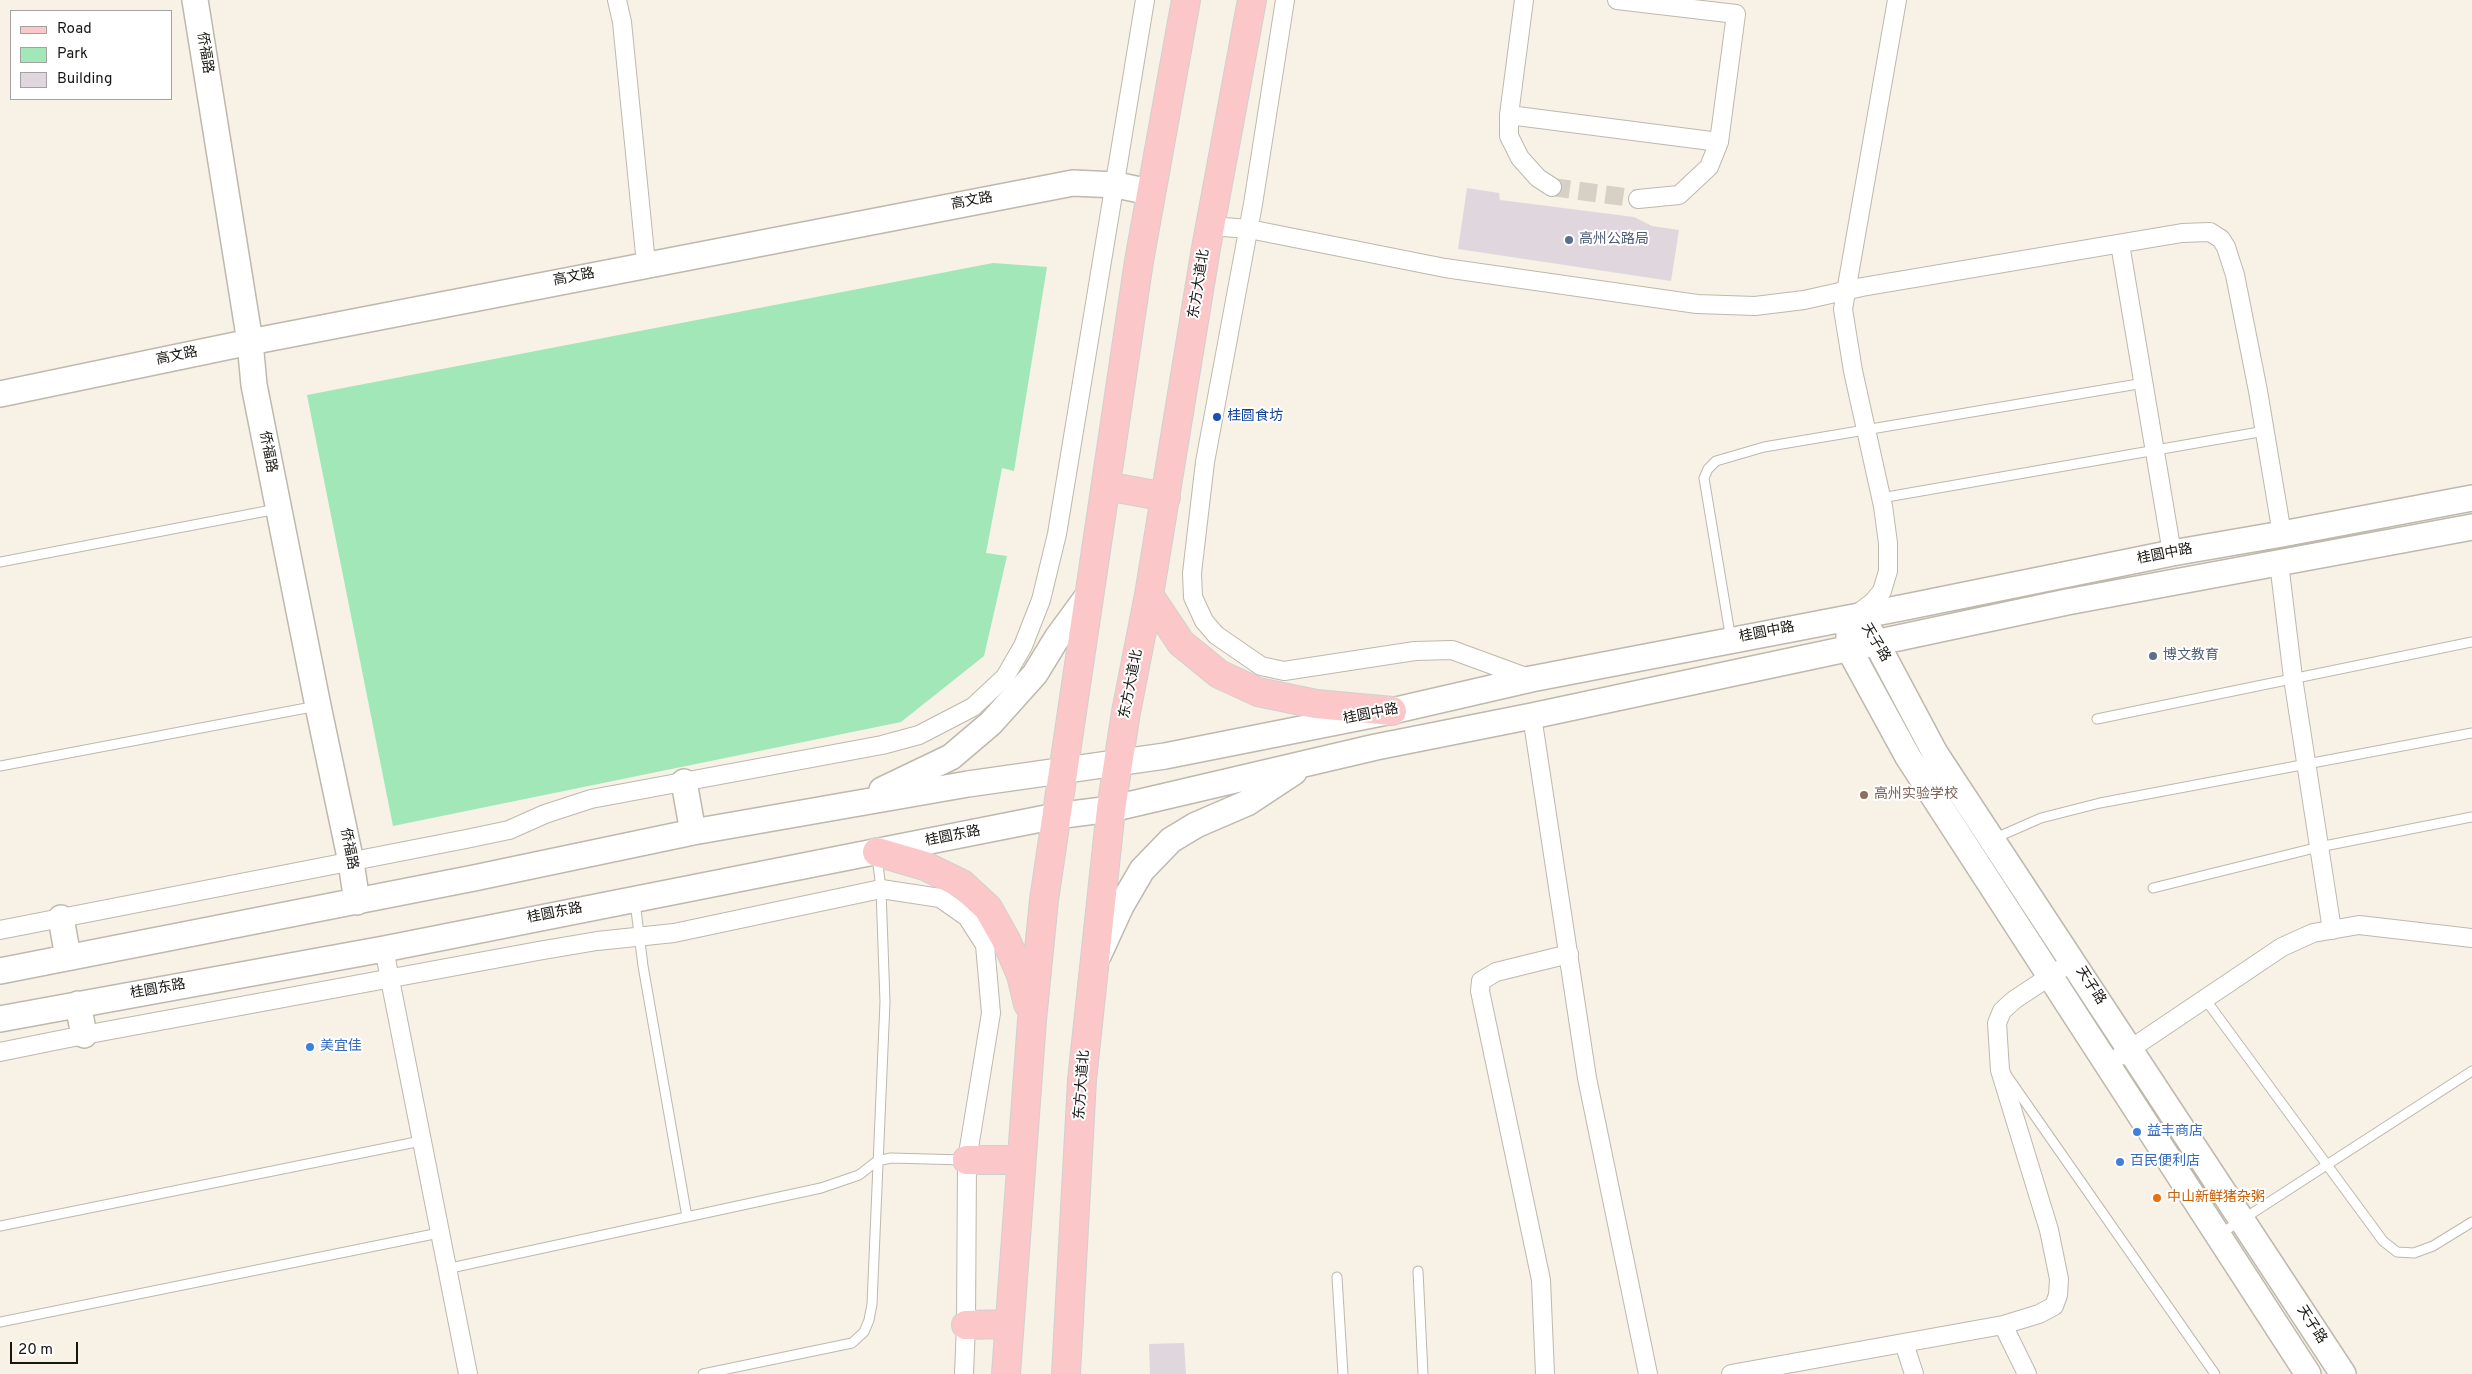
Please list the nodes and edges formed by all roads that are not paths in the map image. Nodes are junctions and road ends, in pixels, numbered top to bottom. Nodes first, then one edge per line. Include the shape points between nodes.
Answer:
1 (196, 0) edge
2 (617, 0) edge
3 (1145, 0) edge
4 (1186, 0) edge
5 (1252, 0) edge
6 (1285, 0) edge
7 (1524, 0) edge
8 (1617, 0) edge
9 (1897, 0) edge
10 (1509, 115) junction
11 (1719, 142) junction
12 (1116, 184) junction
13 (1552, 187) tunnel mouth
14 (1150, 192) junction
15 (1638, 199) tunnel mouth
16 (1210, 226) junction
17 (1248, 228) junction
18 (2120, 244) junction
19 (646, 264) junction
20 (1848, 290) junction
21 (250, 342) junction
22 (2144, 383) junction
23 (0, 394) edge
24 (1866, 429) junction
25 (2265, 431) junction
26 (2155, 450) junction
27 (1106, 486) junction
28 (1166, 497) junction
29 (1881, 498) junction
30 (2472, 498) edge
31 (278, 509) junction
32 (2472, 527) edge
33 (2282, 534) junction
34 (2172, 552) junction
35 (0, 562) edge
36 (2279, 563) junction
37 (1090, 593) junction
38 (1149, 595) junction
39 (1856, 615) junction
40 (1731, 640) junction
41 (2472, 642) edge
42 (1877, 643) junction
43 (1849, 649) junction
44 (2293, 678) junction
45 (1531, 679) junction
46 (318, 706) junction
47 (1392, 711) junction
48 (1532, 716) junction
49 (2097, 719) dead end
50 (2472, 734) edge
51 (1310, 762) junction
52 (1118, 764) junction
53 (2306, 764) junction
54 (0, 766) edge
55 (1063, 771) junction
56 (684, 782) junction
57 (849, 805) junction
58 (1110, 809) junction
59 (1056, 816) junction
60 (2472, 817) edge
61 (693, 832) junction
62 (1981, 846) junction
63 (2319, 847) junction
64 (877, 852) junction
65 (351, 862) junction
66 (2153, 888) dead end
67 (881, 889) junction
68 (634, 899) junction
69 (357, 902) junction
70 (61, 918) junction
71 (0, 930) edge
72 (2332, 930) junction
73 (639, 938) junction
74 (2472, 938) edge
75 (384, 949) junction
76 (1569, 954) junction
77 (68, 957) junction
78 (2073, 961) junction
79 (1094, 965) junction
80 (0, 971) edge
81 (2050, 976) junction
82 (391, 978) junction
83 (2205, 998) junction
84 (78, 1004) junction
85 (0, 1019) edge
86 (1032, 1020) junction
87 (84, 1035) junction
88 (2130, 1049) junction
89 (0, 1052) edge
90 (2108, 1066) junction
91 (2000, 1070) junction
92 (2472, 1071) edge
93 (421, 1141) junction
94 (967, 1160) junction
95 (1021, 1160) junction
96 (877, 1161) junction
97 (2327, 1164) junction
98 (687, 1217) junction
99 (2242, 1219) junction
100 (2472, 1222) edge
101 (0, 1226) edge
102 (439, 1233) junction
103 (2218, 1235) junction
104 (446, 1269) junction
105 (1418, 1271) dead end
106 (1337, 1277) dead end
107 (0, 1322) edge
108 (1008, 1324) junction
109 (966, 1325) junction
110 (2003, 1325) junction
111 (1904, 1343) junction
112 (2330, 1353) junction
113 (2303, 1372) edge
114 (468, 1374) edge
115 (703, 1374) edge
116 (964, 1374) edge
117 (1006, 1374) edge
118 (1066, 1374) edge
119 (1343, 1374) edge
120 (1423, 1374) edge
121 (1545, 1374) edge
122 (1648, 1374) edge
123 (1731, 1374) edge
124 (1914, 1374) edge
125 (2027, 1374) edge
126 (2215, 1374) edge
127 (2343, 1374) edge

1 - 21 main road, 侨福路
2 - 19 street via 622,22
3 - 12 street
4 - 14 main road
5 - 16 main road, 东方大道北
6 - 17 street
7 - 10 street
8 - 11 street via 1736,14
9 - 20 street
10 - 11 street
10 - 13 street via 1509,136 1520,158 1538,178
11 - 15 street via 1709,167 1679,195
12 - 14 main road, 高文路
12 - 19 main road, 高文路 via 1073,182
12 - 56 street via 1057,534 1041,600 1024,646 1005,677 974,707 919,736
14 - 27 main road
16 - 17 street
16 - 28 main road, 东方大道北
17 - 20 street via 1445,268 1697,304 1755,306
17 - 45 street via 1204,462 1192,573 1193,598 1204,621 1216,635 1261,666 1284,671 1415,651 1452,650
18 - 20 street
18 - 22 street
18 - 25 street via 2200,232 2210,232 2221,240 2235,275
19 - 21 main road, 高文路
20 - 24 street via 1843,309 1844,324
21 - 23 main road, 高文路
21 - 31 main road, 侨福路 via 254,385
22 - 24 lane
22 - 26 street
24 - 29 street
24 - 40 lane via 1748,451 1716,461 1708,469 1704,478
25 - 26 lane
25 - 33 street
26 - 29 lane
26 - 34 street
27 - 28 main road
27 - 37 main road
28 - 38 main road, 东方大道北
29 - 39 street via 1888,543 1888,572 1882,591
30 - 33 main road, 桂圆中路
31 - 35 lane
31 - 46 main road, 侨福路
32 - 36 main road, 桂圆中路
33 - 34 main road, 桂圆中路
34 - 39 main road, 桂圆中路
36 - 42 main road, 桂圆中路 via 2067,602
36 - 44 street
37 - 55 main road
37 - 57 main road via 1035,674 991,723 951,757
38 - 47 main road via 1181,644 1227,677 1258,692 1316,704
38 - 52 main road, 东方大道北
39 - 40 main road, 桂圆中路
39 - 42 main road, 天子路
39 - 43 main road, 天子路 via 1849,635
40 - 45 main road, 桂圆中路
41 - 44 lane
42 - 43 main road, 桂圆中路
42 - 62 main road, 天子路
43 - 48 main road, 桂圆中路
43 - 62 main road, 天子路 via 1908,757
44 - 49 lane
44 - 53 street
45 - 47 main road, 桂圆中路
46 - 54 lane
46 - 65 main road, 侨福路
47 - 52 main road, 桂圆中路
48 - 51 main road, 桂圆中路
48 - 76 street
50 - 53 lane
51 - 58 main road, 桂圆中路
51 - 79 main road via 1247,803 1196,825 1171,840 1142,870 1121,906
52 - 55 main road, 桂圆中路
52 - 58 main road, 东方大道北
53 - 62 lane via 2100,803 2041,818
53 - 63 street
55 - 57 main road
55 - 59 main road
56 - 61 main road
56 - 65 street via 591,799 509,830
57 - 61 main road
58 - 59 main road, 桂圆东路
58 - 79 main road, 东方大道北
59 - 64 main road, 桂圆东路
59 - 86 main road
60 - 63 lane
61 - 69 main road
62 - 78 main road, 天子路
62 - 81 main road, 天子路
63 - 66 lane
63 - 72 street
64 - 67 lane
64 - 68 main road, 桂圆东路
64 - 86 main road via 925,866 962,884 988,908 1021,975
65 - 69 main road, 侨福路
65 - 70 street
67 - 73 street via 786,911
67 - 94 street via 940,898 967,917 985,945 991,1013
67 - 96 lane via 885,1002
68 - 73 lane
68 - 75 main road, 桂圆东路
69 - 77 main road
70 - 71 street
70 - 77 main road
72 - 74 street via 2359,925
72 - 83 street via 2313,933 2282,947
73 - 82 street via 597,941
73 - 98 lane
75 - 82 street
75 - 84 main road, 桂圆东路
76 - 121 street via 1496,972 1481,981 1480,991 1541,1280
76 - 122 street via 1587,1078
77 - 80 main road
78 - 81 street
78 - 88 main road, 天子路
79 - 118 main road, 东方大道北 via 1082,1080
81 - 90 main road, 天子路
81 - 91 street via 2002,1011 1997,1023
82 - 87 street
82 - 93 street
83 - 88 street
83 - 97 lane
84 - 85 main road, 桂圆东路
84 - 87 main road
86 - 95 main road
87 - 89 street
88 - 90 street
88 - 99 main road, 天子路
90 - 103 main road, 天子路
91 - 110 street via 2049,1230 2059,1279 2054,1306
91 - 126 lane via 2010,1078
92 - 97 lane
93 - 101 lane
93 - 102 street
94 - 95 main road
94 - 96 lane via 915,1157
94 - 109 street
95 - 108 main road
96 - 98 lane via 859,1175 821,1188
96 - 115 lane via 872,1304 867,1326 859,1339 838,1347
97 - 99 lane
97 - 100 lane via 2383,1241 2397,1252 2414,1253 2433,1246
98 - 104 lane
99 - 103 lane
99 - 112 main road, 天子路
102 - 104 street
102 - 107 lane
103 - 113 main road, 天子路
104 - 114 street
105 - 120 lane
106 - 119 lane
108 - 109 main road
108 - 117 main road
109 - 116 street
110 - 111 street
110 - 125 street
111 - 123 street
111 - 124 street
112 - 113 street
112 - 127 main road, 天子路

